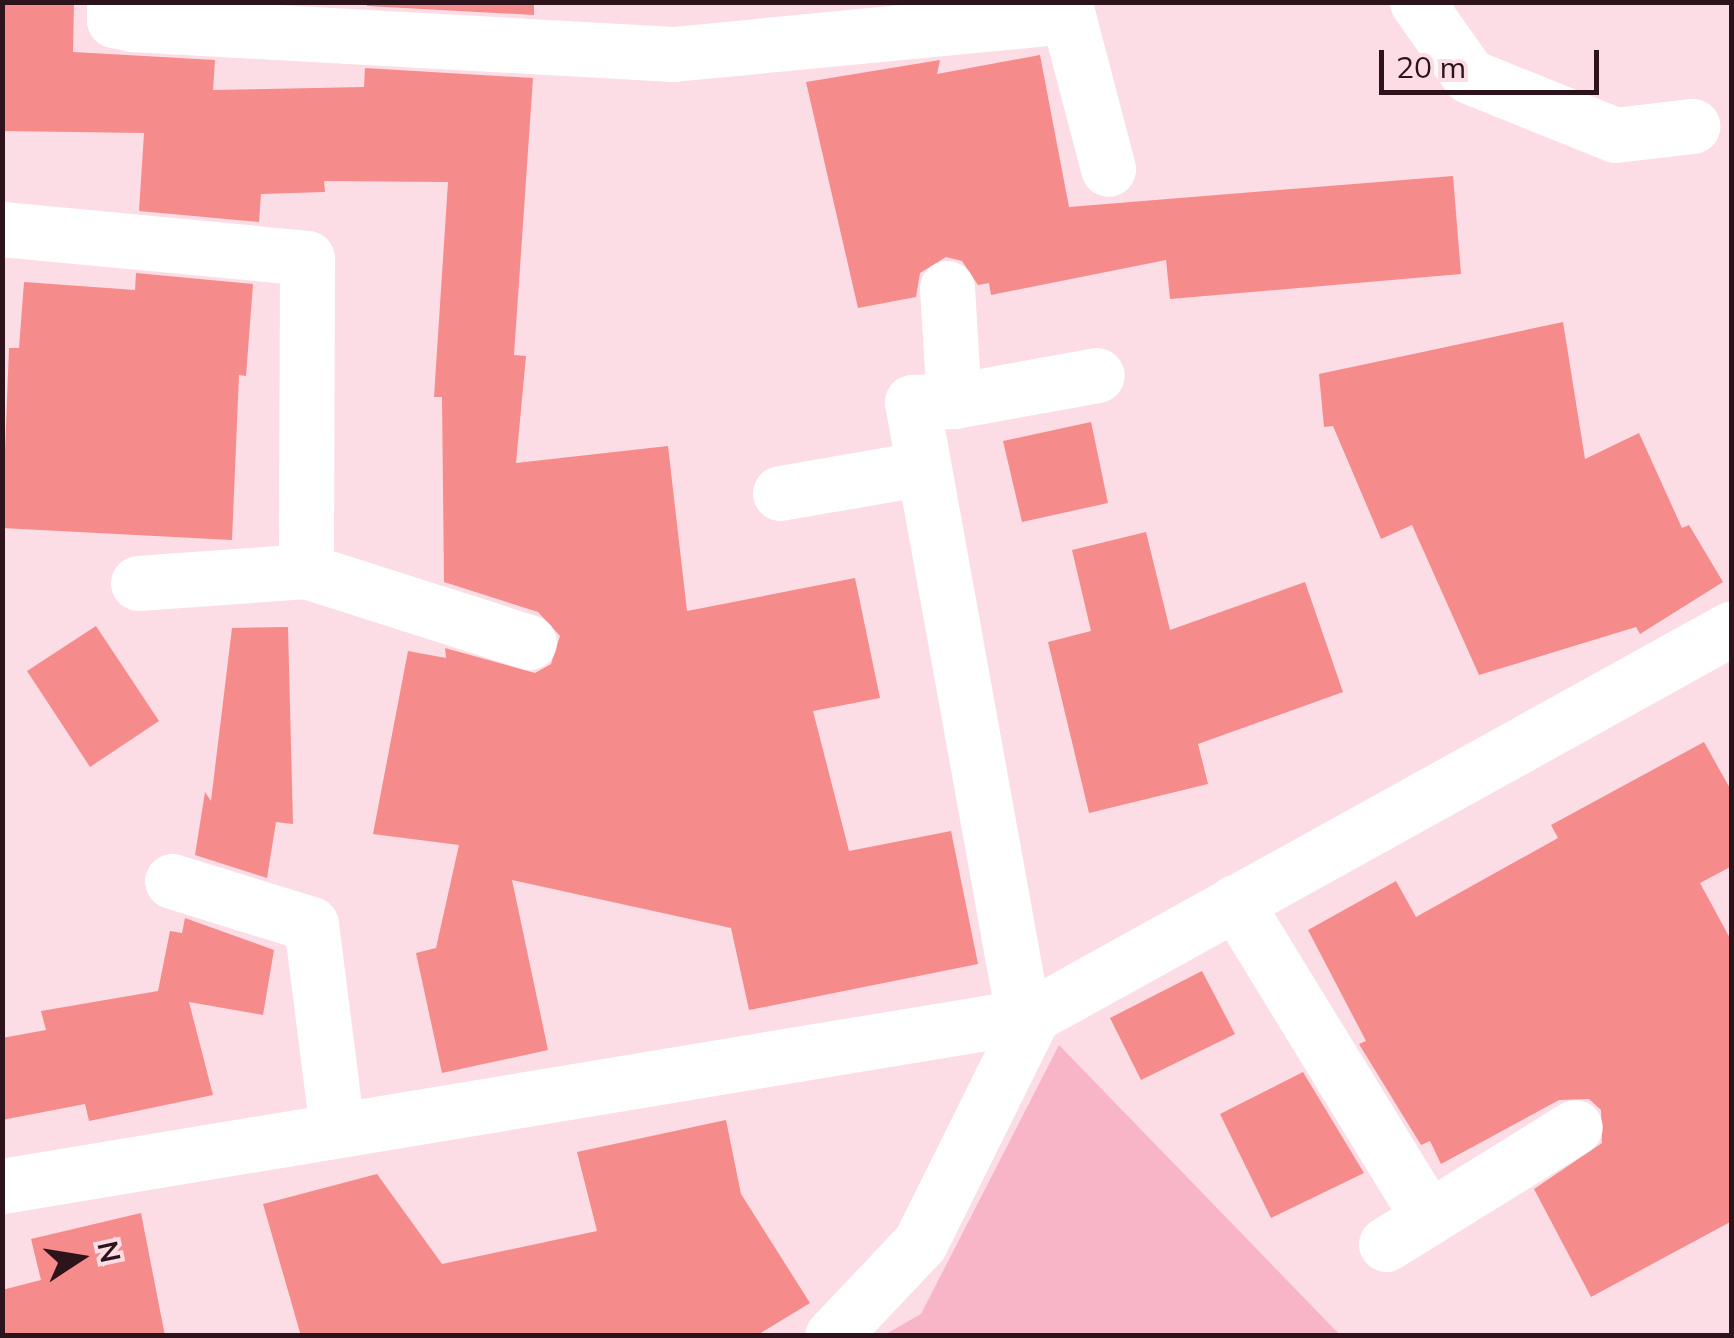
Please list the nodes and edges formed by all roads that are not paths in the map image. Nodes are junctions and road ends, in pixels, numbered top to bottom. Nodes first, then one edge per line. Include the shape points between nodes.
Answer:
1 (114, 2) edge
2 (1417, 2) edge
3 (1692, 126) dead end
4 (1108, 169) dead end
5 (2, 230) edge
6 (947, 288) dead end
7 (1097, 375) dead end
8 (954, 401) junction
9 (924, 468) junction
10 (780, 494) dead end
11 (306, 571) junction
12 (138, 583) dead end
13 (1732, 628) edge
14 (529, 642) dead end
15 (172, 881) dead end
16 (1236, 902) junction
17 (1028, 1015) junction
18 (1575, 1127) dead end
19 (337, 1130) junction
20 (2, 1186) edge
21 (832, 1336) edge

1 - 4 street via 114,20 132,24 673,54 1068,16
2 - 3 street via 1470,76 1614,135
5 - 11 street via 307,258
6 - 8 street
7 - 8 street
8 - 9 street via 912,402
9 - 10 street
9 - 17 street
11 - 12 street
11 - 14 street
13 - 16 street
15 - 19 street via 311,924
16 - 17 street
16 - 18 street via 1406,1230
17 - 19 street
17 - 21 street via 920,1242
19 - 20 street

